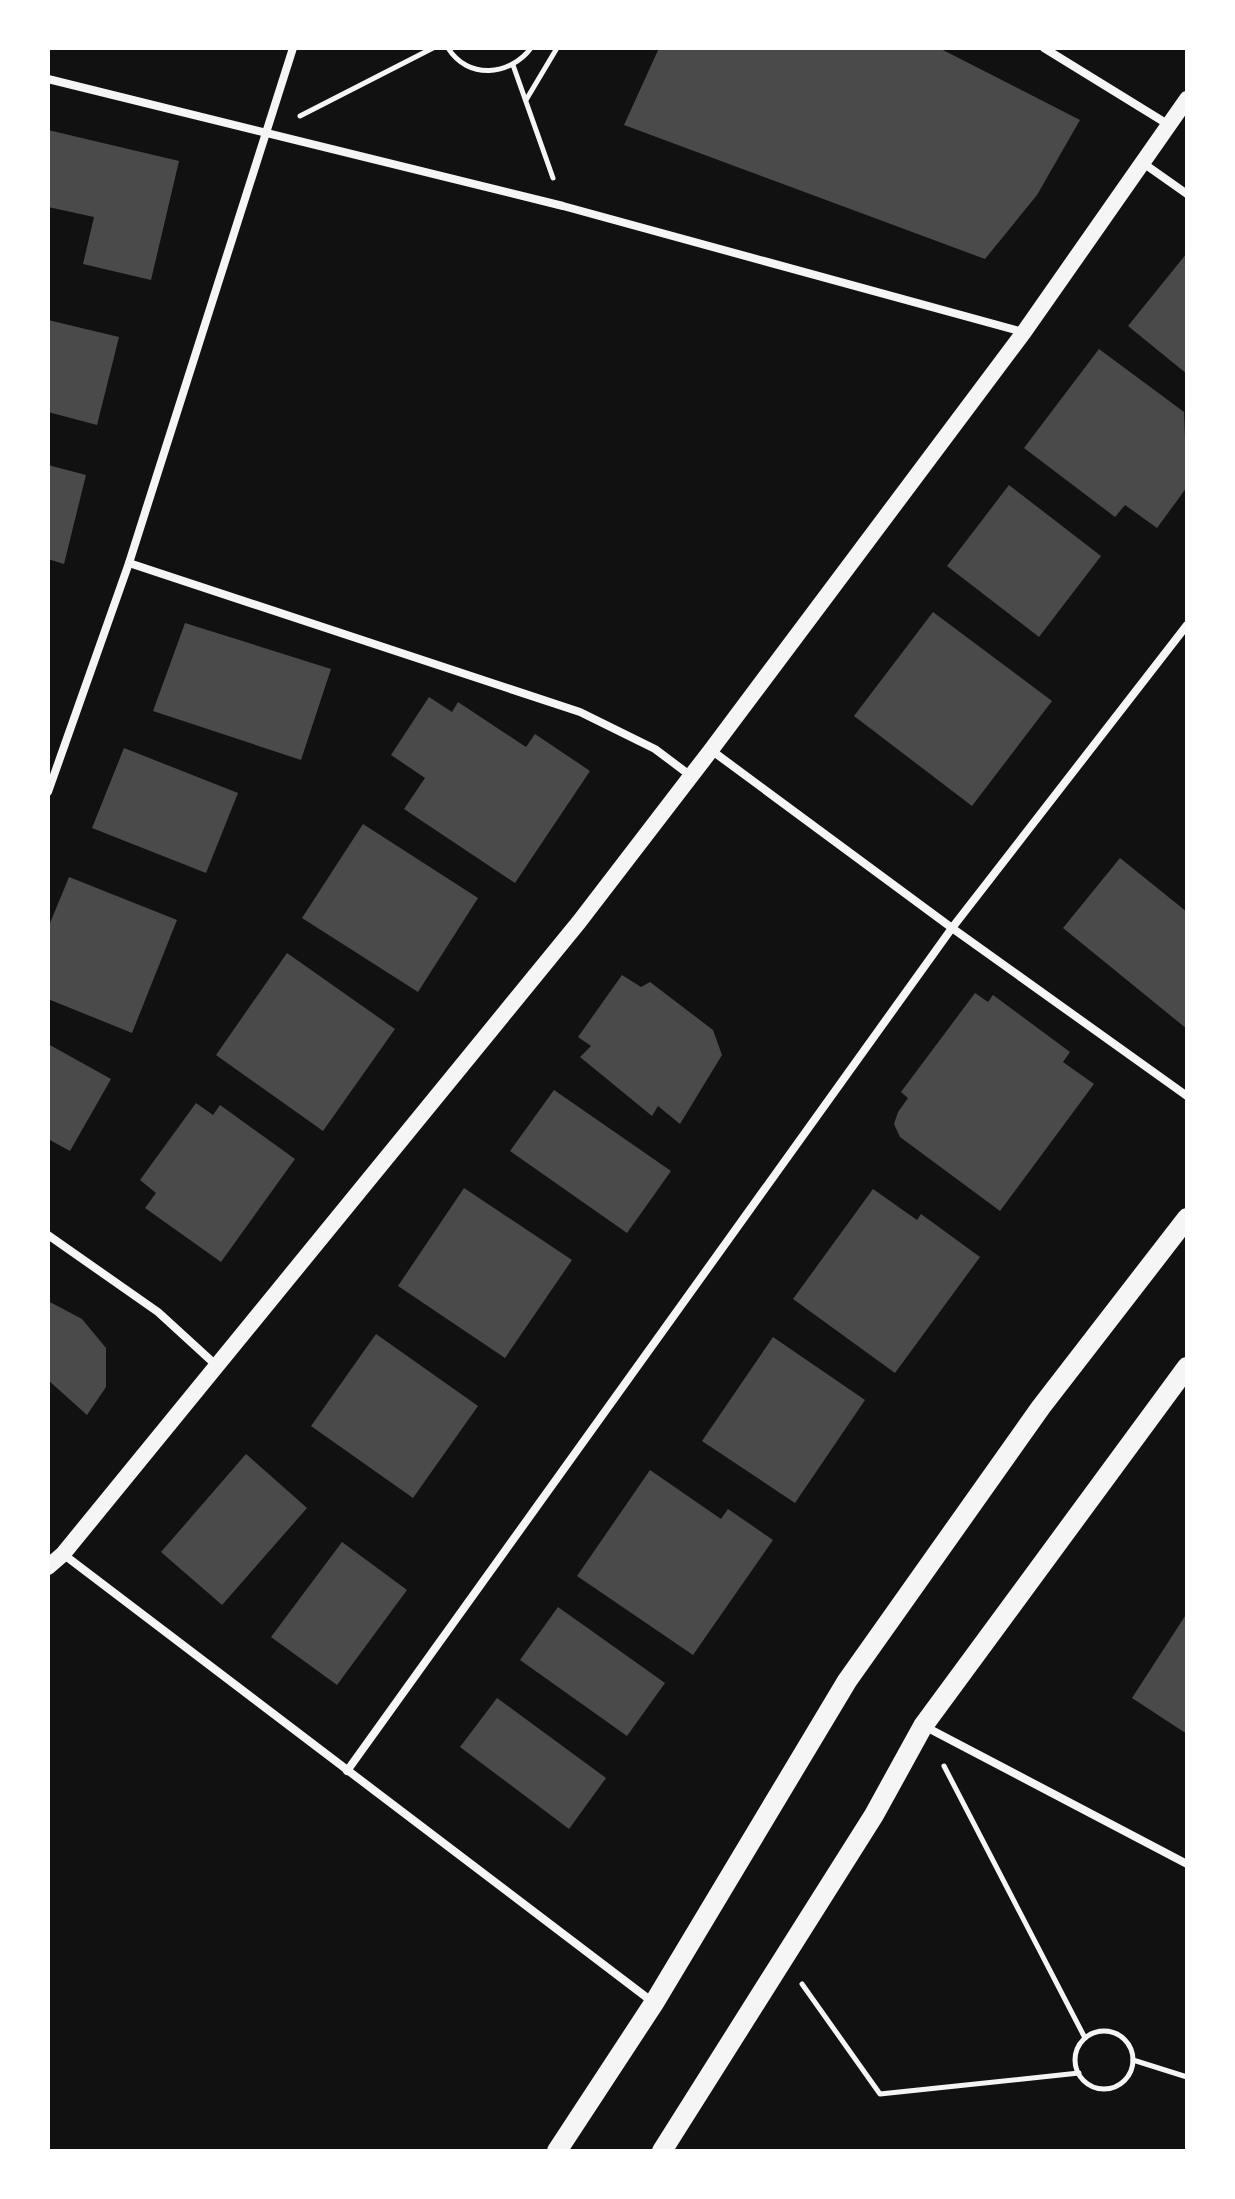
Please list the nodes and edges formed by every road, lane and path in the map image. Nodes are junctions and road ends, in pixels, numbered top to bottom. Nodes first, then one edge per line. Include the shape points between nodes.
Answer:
1 (293, 48) edge
2 (433, 48) edge
3 (448, 48) edge
4 (531, 48) edge
5 (557, 48) edge
6 (1044, 48) edge
7 (513, 65) junction
8 (48, 79) edge
9 (1187, 99) edge
10 (525, 101) junction
11 (1169, 125) junction
12 (267, 132) junction
13 (1143, 163) junction
14 (1187, 194) edge
15 (563, 206) junction
16 (1024, 332) junction
17 (129, 563) junction
18 (1187, 625) edge
19 (711, 750) junction
20 (691, 776) junction
21 (48, 792) edge
22 (952, 928) junction
23 (1187, 1096) edge
24 (1187, 1218) edge
25 (48, 1235) edge
26 (217, 1366) junction
27 (1187, 1367) edge
28 (63, 1554) junction
29 (48, 1567) edge
30 (923, 1726) junction
31 (347, 1771) junction
32 (1187, 1864) edge
33 (784, 1958) junction
34 (654, 2003) junction
35 (1085, 2038) junction
36 (1133, 2060) junction
37 (1079, 2073) junction
38 (1187, 2077) edge
39 (557, 2151) edge
40 (662, 2151) edge

1 - 12 street
2 - 12 path
3 - 7 path via 465,65 480,70
4 - 7 path
5 - 10 path
6 - 11 street
7 - 10 path
8 - 12 street
9 - 11 main road
10 - 15 path
11 - 13 main road
12 - 15 street
12 - 17 street
13 - 14 street
13 - 16 main road
15 - 16 street
16 - 19 main road
17 - 20 street via 580,712 655,749
17 - 21 street
18 - 22 street
19 - 20 main road
19 - 22 street
20 - 26 main road via 579,922
22 - 23 street
22 - 31 street
24 - 34 main road via 1041,1407 847,1681
25 - 26 street via 158,1312
26 - 28 main road
27 - 30 main road
28 - 29 main road
28 - 31 street
30 - 32 street
30 - 33 main road
30 - 35 path
31 - 34 street
33 - 37 path via 880,2094
33 - 40 main road
34 - 39 main road
35 - 36 path via 1103,2031 1121,2036
35 - 37 path via 1076,2055
36 - 37 path via 1127,2077 1112,2087 1093,2086
36 - 38 path

